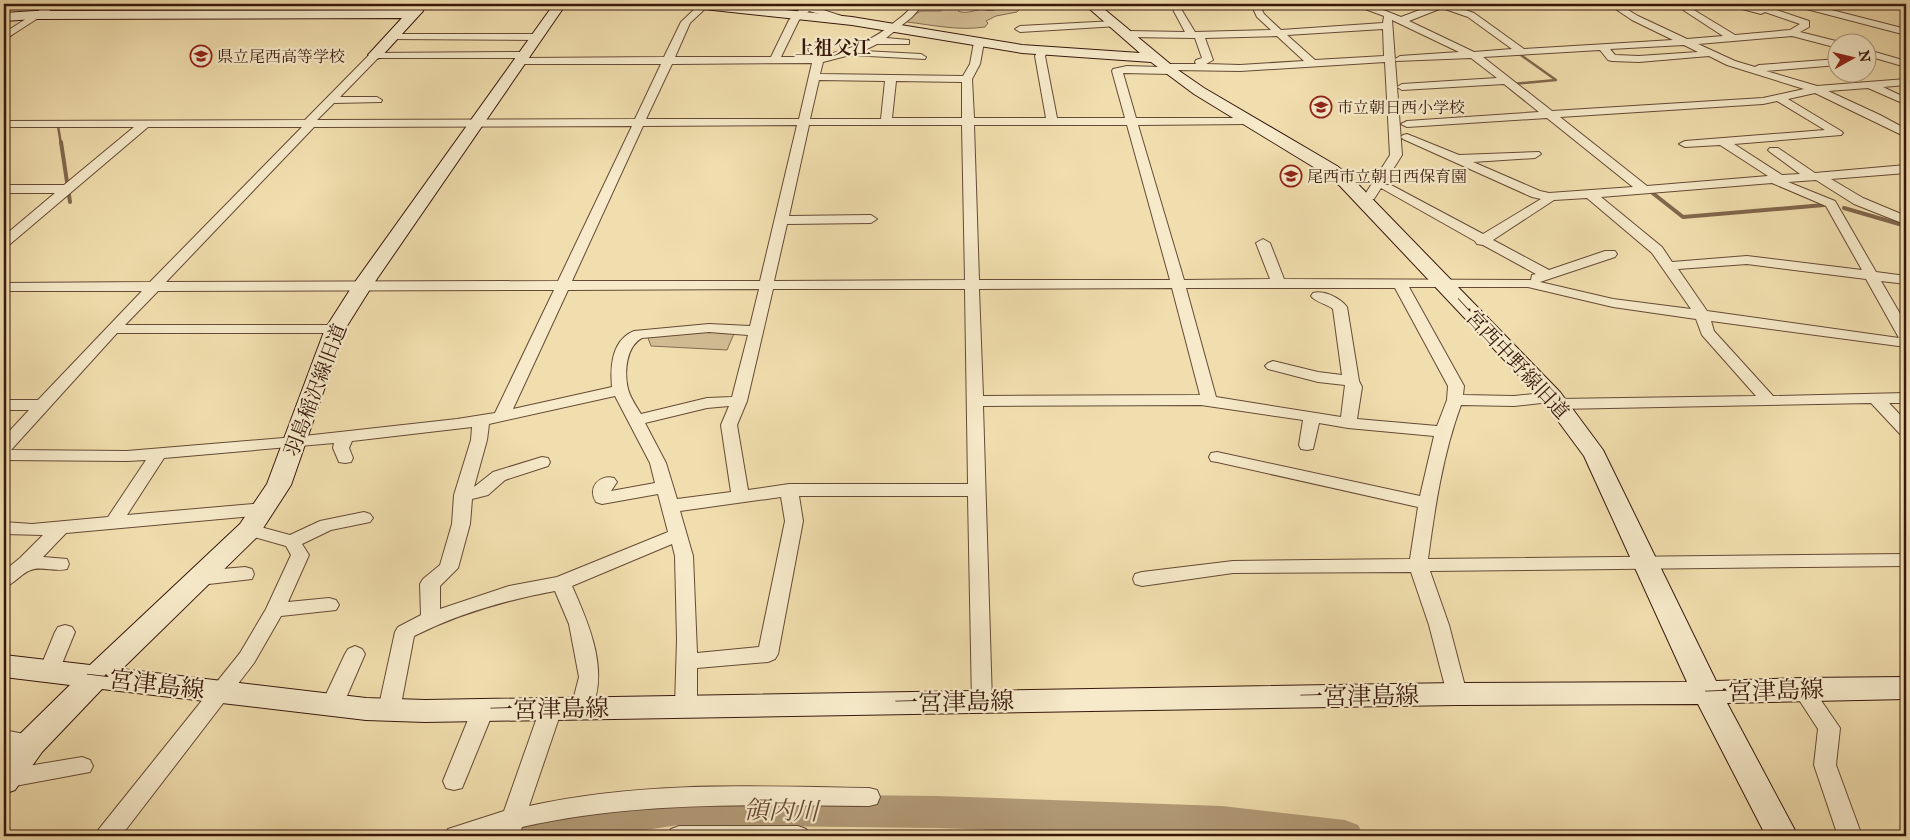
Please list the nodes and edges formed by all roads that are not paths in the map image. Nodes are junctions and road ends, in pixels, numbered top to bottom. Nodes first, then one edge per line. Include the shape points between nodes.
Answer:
1 (55, 4) edge
2 (423, 4) edge
3 (560, 4) edge
4 (701, 4) edge
5 (918, 4) edge
6 (1078, 4) edge
7 (1090, 4) edge
8 (1174, 4) edge
9 (1255, 4) edge
10 (1360, 4) edge
11 (1438, 4) edge
12 (1612, 4) edge
13 (1678, 4) edge
14 (1734, 4) edge
15 (1751, 4) edge
16 (1798, 4) edge
17 (810, 6) edge
18 (946, 6) dead end
19 (795, 10) edge
20 (413, 14) junction
21 (35, 15) junction
22 (1019, 15) edge
23 (4, 17) edge
24 (852, 21) junction
25 (1393, 21) junction
26 (1115, 24) junction
27 (1806, 24) junction
28 (894, 28) junction
29 (1906, 32) edge
30 (1280, 33) junction
31 (1792, 33) junction
32 (1128, 34) junction
33 (1196, 35) junction
34 (4, 37) edge
35 (392, 37) junction
36 (537, 37) junction
37 (1734, 38) junction
38 (876, 41) junction
39 (906, 42) dead end
40 (979, 42) junction
41 (1683, 42) junction
42 (1828, 42) edge
43 (1602, 46) junction
44 (1022, 48) junction
45 (813, 50) dead end
46 (1044, 50) junction
47 (1521, 51) junction
48 (746, 52) dead end
49 (851, 53) junction
50 (1471, 54) junction
51 (1710, 54) junction
52 (375, 55) junction
53 (1878, 57) edge
54 (522, 58) junction
55 (1395, 59) junction
56 (669, 60) junction
57 (738, 60) junction
58 (775, 60) junction
59 (818, 60) junction
60 (1312, 63) junction
61 (1828, 63) edge
62 (1906, 64) edge
63 (1164, 65) junction
64 (1204, 68) junction
65 (1749, 69) junction
66 (814, 78) junction
67 (891, 79) junction
68 (921, 79) junction
69 (967, 79) junction
70 (1505, 81) junction
71 (1906, 82) edge
72 (1871, 85) junction
73 (1402, 87) dead end
74 (1816, 89) junction
75 (1779, 98) junction
76 (1900, 99) dead end
77 (331, 100) junction
78 (378, 100) dead end
79 (1550, 116) junction
80 (1052, 121) junction
81 (1133, 121) junction
82 (1248, 121) junction
83 (804, 122) junction
84 (886, 122) junction
85 (967, 122) junction
86 (146, 123) junction
87 (308, 123) junction
88 (476, 123) junction
89 (640, 123) junction
90 (4, 124) edge
91 (1406, 124) dead end
92 (1906, 134) edge
93 (1407, 137) dead end
94 (1722, 141) junction
95 (1685, 144) dead end
96 (1774, 150) dead end
97 (1535, 154) dead end
98 (1456, 159) junction
99 (1906, 170) edge
100 (1816, 177) junction
101 (1776, 180) junction
102 (1386, 188) dead end
103 (67, 189) junction
104 (1644, 189) junction
105 (4, 190) edge
106 (1590, 194) junction
107 (1370, 196) dead end
108 (1549, 197) junction
109 (871, 219) dead end
110 (1902, 219) dead end
111 (781, 220) junction
112 (1482, 241) junction
113 (4, 242) edge
114 (1263, 243) dead end
115 (1651, 245) junction
116 (1635, 247) dead end
117 (1610, 254) dead end
118 (1670, 266) junction
119 (1546, 274) junction
120 (1871, 275) junction
121 (1906, 280) edge
122 (1178, 283) junction
123 (1400, 283) junction
124 (1528, 283) junction
125 (972, 284) junction
126 (1279, 284) junction
127 (1442, 284) junction
128 (362, 286) junction
129 (564, 286) junction
130 (768, 286) junction
131 (4, 287) edge
132 (155, 287) junction
133 (1318, 296) dead end
134 (1699, 310) junction
135 (113, 329) junction
136 (335, 329) junction
137 (755, 331) junction
138 (1906, 336) edge
139 (630, 338) junction
140 (705, 339) dead end
141 (1906, 343) edge
142 (1273, 366) dead end
143 (1350, 381) junction
144 (620, 390) junction
145 (1906, 398) edge
146 (1767, 399) junction
147 (1876, 399) junction
148 (1209, 400) junction
149 (1454, 400) junction
150 (1555, 400) junction
151 (974, 401) junction
152 (739, 402) junction
153 (4, 405) edge
154 (43, 405) junction
155 (502, 416) junction
156 (1312, 418) junction
157 (636, 420) junction
158 (481, 421) junction
159 (1348, 423) junction
160 (1906, 430) edge
161 (1443, 432) junction
162 (345, 436) junction
163 (295, 442) junction
164 (1307, 445) dead end
165 (4, 447) edge
166 (159, 453) junction
167 (4, 455) edge
168 (1217, 457) dead end
169 (344, 458) dead end
170 (542, 462) dead end
171 (608, 482) dead end
172 (666, 487) junction
173 (789, 490) junction
174 (976, 490) junction
175 (463, 495) junction
176 (740, 495) junction
177 (1427, 503) junction
178 (671, 506) junction
179 (264, 508) junction
180 (364, 518) dead end
181 (114, 522) junction
182 (61, 527) junction
183 (4, 528) edge
184 (249, 530) junction
185 (678, 534) junction
186 (292, 542) junction
187 (1906, 560) edge
188 (27, 563) junction
189 (60, 564) dead end
190 (1647, 564) junction
191 (1418, 565) junction
192 (238, 571) dead end
193 (200, 578) junction
194 (1142, 579) dead end
195 (4, 580) edge
196 (560, 583) junction
197 (330, 605) dead end
198 (275, 610) junction
199 (431, 618) junction
200 (65, 632) dead end
201 (354, 654) dead end
202 (687, 661) junction
203 (4, 666) edge
204 (49, 671) junction
205 (95, 678) junction
206 (1906, 688) edge
207 (1802, 689) junction
208 (222, 692) junction
209 (1707, 693) junction
210 (1457, 694) junction
211 (982, 702) junction
212 (332, 705) junction
213 (686, 706) junction
214 (582, 708) junction
215 (551, 709) junction
216 (389, 710) junction
217 (482, 710) junction
218 (17, 741) edge
219 (82, 766) dead end
220 (5, 780) edge
221 (454, 781) dead end
222 (869, 797) dead end
223 (511, 825) edge
224 (107, 836) edge
225 (456, 836) edge
226 (679, 836) edge
227 (798, 836) edge
228 (1782, 836) edge
229 (1850, 836) edge

1 - 21 street
2 - 20 street
3 - 36 street, 羽島稲沢線旧道
4 - 19 street
4 - 56 street via 686,22
5 - 18 street
5 - 28 street
6 - 22 street
7 - 26 street, 一宮西中野線旧道
8 - 33 street
9 - 30 street via 1260,16
10 - 25 street
11 - 25 street
11 - 47 street via 1471,15
12 - 41 street
13 - 37 street
14 - 27 street
15 - 27 street
16 - 29 street
17 - 19 street
17 - 24 street
19 - 24 street
19 - 58 street
20 - 21 street
20 - 35 street
21 - 23 street
21 - 34 street
22 - 26 street
22 - 44 street
24 - 28 street
25 - 30 street
25 - 50 street
25 - 55 street
26 - 32 street, 一宮西中野線旧道
27 - 31 street
28 - 38 street
28 - 40 street
30 - 33 street
30 - 60 street
31 - 37 street
31 - 42 street
32 - 33 street
32 - 63 street, 一宮西中野線旧道
33 - 64 street via 1208,60 1200,62
35 - 36 street
35 - 52 street
36 - 54 street, 羽島稲沢線旧道
37 - 41 street
38 - 39 street
38 - 49 street
40 - 44 street
40 - 69 street via 976,64
41 - 43 street
41 - 51 street
43 - 47 street
43 - 51 street via 1612,58
44 - 46 street
45 - 59 street
46 - 63 street
46 - 80 street via 1040,56
47 - 50 street
48 - 57 street
49 - 59 street
49 - 68 street via 921,54
50 - 55 street
50 - 70 street
51 - 65 street
52 - 54 street
52 - 77 street
53 - 62 street
54 - 56 street
54 - 88 street, 羽島稲沢線旧道
55 - 60 street
55 - 107 street via 1396,154
56 - 57 street
56 - 89 street
57 - 58 street
58 - 59 street
59 - 66 street
60 - 64 street
61 - 65 street
63 - 64 street
63 - 81 street via 1117,71
63 - 82 street, 一宮西中野線旧道
65 - 74 street
66 - 67 street
66 - 83 street
67 - 68 street
67 - 84 street
68 - 69 street
69 - 85 street
70 - 73 street
70 - 79 street
71 - 72 street
72 - 74 street
72 - 76 street
74 - 75 street
74 - 92 street
75 - 79 street
75 - 94 street via 1836,133
77 - 78 street
77 - 87 street
79 - 91 street
79 - 104 street
80 - 81 street
80 - 85 street
81 - 82 street
81 - 122 street
82 - 127 street, 一宮西中野線旧道 via 1346,182
83 - 84 street
83 - 89 street
83 - 111 street
84 - 85 street
85 - 125 street
86 - 87 street
86 - 90 street
86 - 103 street
87 - 88 street
87 - 132 street via 308,127
88 - 89 street
88 - 128 street, 羽島稲沢線旧道
89 - 129 street
93 - 98 street
94 - 95 street
94 - 101 street
96 - 100 street
97 - 98 street
98 - 108 street
99 - 100 street
100 - 101 street
100 - 110 street via 1852,199
101 - 104 street
101 - 120 street via 1831,204
102 - 112 street
103 - 105 street
103 - 113 street
104 - 106 street
106 - 108 street
106 - 115 street
108 - 112 street
109 - 111 street
111 - 130 street
112 - 119 street
114 - 126 street
115 - 116 street
115 - 118 street
117 - 119 street
118 - 120 street via 1748,260
118 - 134 street
119 - 124 street
120 - 121 street
120 - 138 street
122 - 125 street
122 - 126 street
122 - 148 street
123 - 126 street
123 - 127 street
123 - 149 street via 1456,386
124 - 127 street
124 - 134 street via 1590,298
125 - 130 street
125 - 151 street
127 - 150 street, 一宮西中野線旧道
128 - 129 street
128 - 132 street
128 - 136 street, 羽島稲沢線旧道
129 - 130 street
129 - 155 street
130 - 137 street
131 - 132 street
132 - 135 street
133 - 143 street via 1340,307
134 - 141 street
134 - 146 street via 1707,332
135 - 136 street
135 - 154 street
136 - 163 street, 羽島稲沢線旧道
137 - 139 street via 708,328 639,334
137 - 152 street
139 - 140 street
139 - 144 street via 624,344 618,378
142 - 143 street
143 - 159 street via 1354,387
144 - 155 street
144 - 157 street
145 - 147 street
146 - 147 street
146 - 150 street via 1629,396
147 - 160 street
148 - 151 street
148 - 156 street
149 - 150 street
149 - 161 street
150 - 190 street, 一宮西中野線旧道 via 1595,455
151 - 174 street
152 - 157 street via 707,404
152 - 176 street via 729,425
153 - 154 street
154 - 165 street
155 - 158 street
156 - 159 street
156 - 164 street
157 - 172 street via 658,463
158 - 162 street
158 - 175 street via 479,440
159 - 161 street
161 - 177 street
162 - 163 street
162 - 169 street via 340,448
163 - 166 street
163 - 179 street, 羽島稲沢線旧道 via 278,485
166 - 167 street via 127,456
166 - 181 street
168 - 177 street
170 - 175 street via 499,476 482,491
171 - 172 street via 602,486 602,498
172 - 178 street
173 - 174 street
173 - 176 street
173 - 202 street via 794,521 768,654
174 - 211 street
175 - 199 street via 461,524 450,568 430,584
176 - 178 street
177 - 191 street
178 - 185 street
179 - 181 street
179 - 184 street, 羽島稲沢線旧道
180 - 186 street via 326,524 305,532
181 - 182 street
182 - 183 street
182 - 188 street
184 - 186 street
184 - 193 street, 羽島稲沢線旧道
185 - 196 street
185 - 202 street via 684,556
186 - 198 street via 300,555
187 - 190 street
188 - 189 street
188 - 195 street
190 - 191 street
190 - 209 street, 一宮西中野線旧道
191 - 194 street via 1233,568
191 - 210 street via 1439,625
192 - 193 street via 215,578
193 - 205 street, 羽島稲沢線旧道
196 - 199 street via 509,593
196 - 214 street via 578,624 589,678
197 - 198 street
198 - 208 street via 247,658
199 - 216 street via 406,632
200 - 204 street
201 - 212 street
202 - 213 street
203 - 204 street, 一宮津島線
204 - 205 street, 一宮津島線
205 - 208 street, 一宮津島線
205 - 218 street, 羽島稲沢線旧道
206 - 207 street, 一宮津島線
207 - 209 street, 一宮津島線
207 - 229 street via 1829,728 1825,765
208 - 212 street, 一宮津島線
208 - 224 street
209 - 210 street, 一宮津島線
209 - 228 street, 一宮西中野線旧道
210 - 211 street, 一宮津島線
211 - 213 street, 一宮津島線
212 - 216 street, 一宮津島線
213 - 214 street, 一宮津島線
214 - 215 street, 一宮津島線
215 - 217 street, 一宮津島線
215 - 223 street
216 - 217 street, 一宮津島線
217 - 221 street
218 - 220 street, 羽島稲沢線旧道
219 - 220 street
222 - 223 street via 652,797 550,809
223 - 225 street
226 - 227 street

